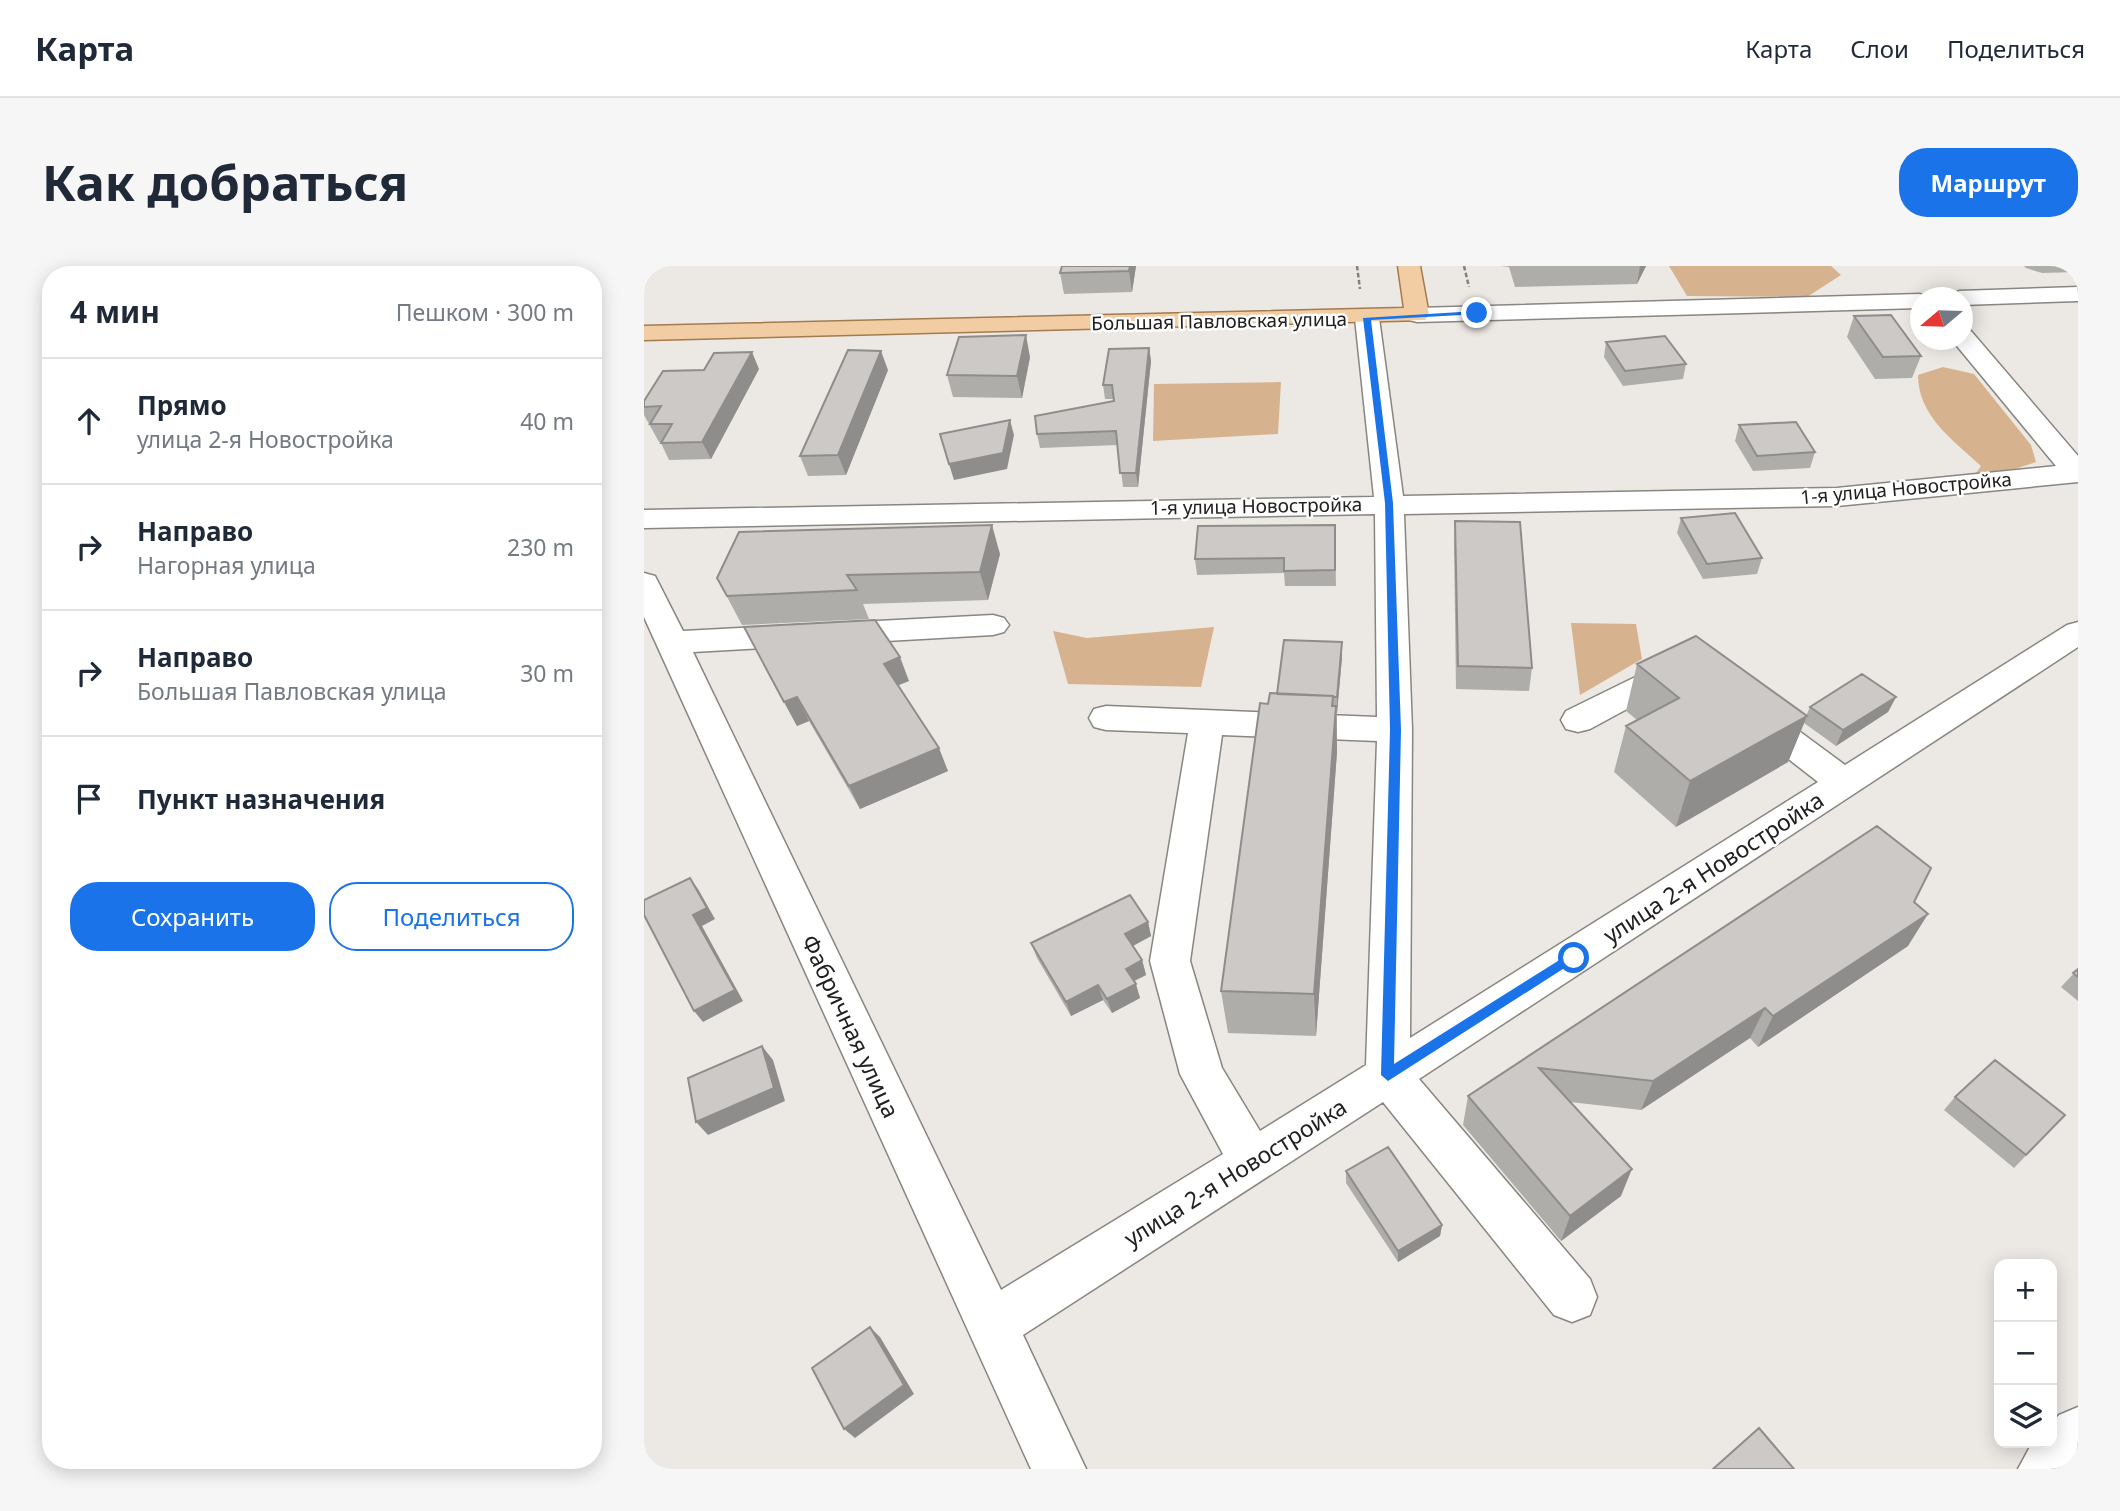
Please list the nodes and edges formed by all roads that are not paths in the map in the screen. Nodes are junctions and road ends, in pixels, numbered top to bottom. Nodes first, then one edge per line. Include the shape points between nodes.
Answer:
1 (1409, 266) edge
2 (1967, 275) dead end
3 (2078, 294) edge
4 (1982, 295) junction
5 (1973, 296) edge
6 (1910, 301) edge
7 (1416, 315) junction
8 (1367, 318) junction
9 (644, 333) edge
10 (1973, 348) edge
11 (2077, 473) edge
12 (1389, 503) junction
13 (644, 519) edge
14 (644, 583) edge
15 (993, 625) dead end
16 (2078, 632) edge
17 (672, 642) junction
18 (1106, 718) dead end
19 (1578, 720) dead end
20 (1207, 722) junction
21 (1395, 730) junction
22 (1843, 783) junction
23 (1388, 1075) junction
24 (1252, 1161) junction
25 (1572, 1297) dead end
26 (992, 1325) junction
27 (2078, 1434) edge
28 (1059, 1469) edge
29 (2045, 1469) edge

1 - 7 main road
2 - 4 street
3 - 4 street
4 - 5 street
6 - 7 street, Большая Павловская улица
7 - 8 main road, Большая Павловская улица
8 - 9 main road, Большая Павловская улица
8 - 12 street
10 - 11 street
11 - 12 street, 1-я улица Новостройка via 1837,497
12 - 13 street, 1-я улица Новостройка
12 - 21 street
14 - 17 street, Фабричная улица
15 - 17 street
16 - 22 street, улица 2-я Новостройка
17 - 26 street, Фабричная улица
18 - 20 street
19 - 22 street via 1673,668 1686,668 1722,690
20 - 21 street
20 - 24 street via 1170,961 1202,1074
21 - 23 street
22 - 23 street, улица 2-я Новостройка
23 - 24 street, улица 2-я Новостройка
23 - 25 street
24 - 26 street, улица 2-я Новостройка
26 - 28 street, Фабричная улица
27 - 29 street

